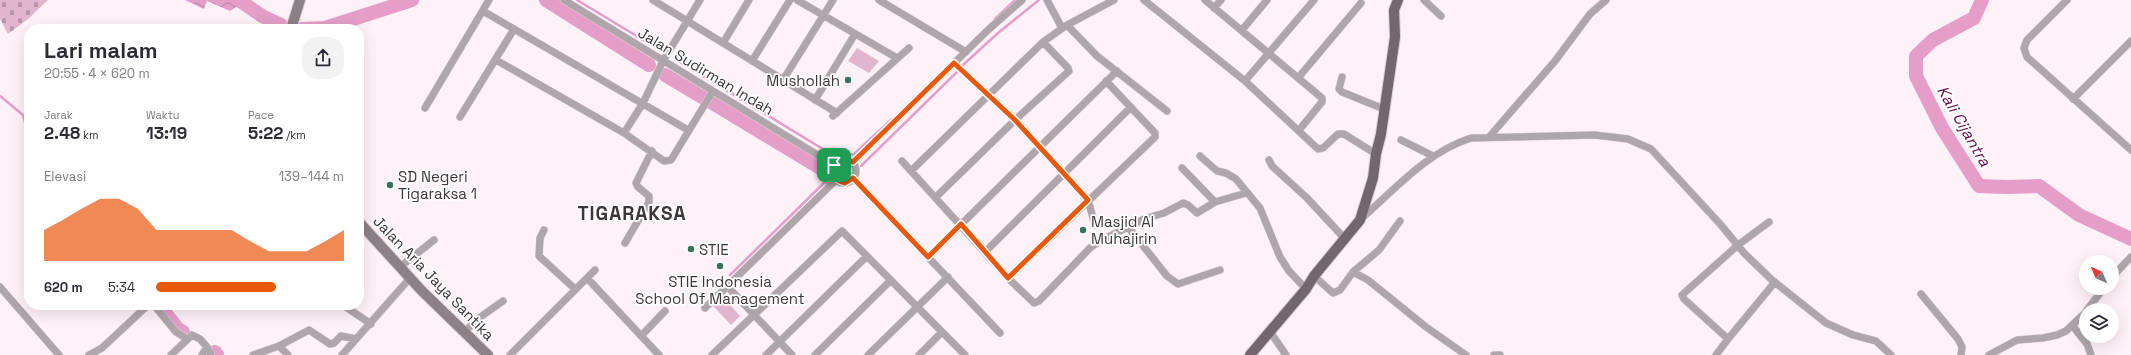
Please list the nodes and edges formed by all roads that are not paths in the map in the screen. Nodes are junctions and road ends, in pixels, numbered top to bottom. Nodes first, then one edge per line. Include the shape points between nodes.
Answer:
1 (300, 0) edge
2 (489, 0) edge
3 (564, 0) edge
4 (655, 0) edge
5 (700, 0) edge
6 (749, 0) edge
7 (790, 0) edge
8 (797, 0) edge
9 (833, 0) edge
10 (880, 0) edge
11 (1022, 0) edge
12 (1047, 0) edge
13 (1114, 0) edge
14 (1144, 0) edge
15 (1205, 0) edge
16 (1221, 0) edge
17 (1267, 0) edge
18 (1314, 0) edge
19 (1398, 0) edge
20 (1424, 0) edge
21 (1606, 0) edge
22 (2067, 0) edge
23 (1361, 3) dead end
24 (1214, 8) junction
25 (483, 11) junction
26 (824, 14) junction
27 (1441, 16) dead end
28 (687, 21) junction
29 (292, 24) edge
30 (1064, 27) junction
31 (514, 29) junction
32 (1242, 30) junction
33 (855, 34) junction
34 (1043, 42) junction
35 (723, 43) junction
36 (2130, 43) edge
37 (909, 48) dead end
38 (966, 52) junction
39 (1268, 54) junction
40 (897, 58) junction
41 (496, 60) junction
42 (663, 61) junction
43 (752, 61) junction
44 (954, 63) junction
45 (1117, 71) junction
46 (1342, 77) dead end
47 (1298, 78) junction
48 (783, 80) junction
49 (1106, 81) junction
50 (1245, 81) junction
51 (713, 91) junction
52 (989, 94) junction
53 (2073, 98) junction
54 (816, 100) junction
55 (643, 103) junction
56 (1131, 107) junction
57 (425, 108) dead end
58 (1384, 110) junction
59 (1167, 111) dead end
60 (460, 117) dead end
61 (1015, 120) junction
62 (1300, 129) junction
63 (688, 130) junction
64 (624, 133) junction
65 (1490, 136) junction
66 (1401, 140) dead end
67 (1040, 146) junction
68 (2131, 150) edge
69 (652, 151) junction
70 (1376, 154) junction
71 (1200, 156) dead end
72 (1433, 156) junction
73 (1269, 160) dead end
74 (902, 161) dead end
75 (853, 162) junction
76 (834, 165) junction
77 (1182, 168) dead end
78 (911, 171) junction
79 (1065, 174) junction
80 (853, 178) junction
81 (837, 179) junction
82 (1246, 193) junction
83 (936, 197) junction
84 (1088, 200) junction
85 (1215, 202) junction
86 (1360, 220) junction
87 (1400, 221) dead end
88 (1769, 222) dead end
89 (961, 224) junction
90 (1095, 225) dead end
91 (364, 227) edge
92 (1129, 228) junction
93 (544, 230) dead end
94 (1345, 239) junction
95 (434, 240) dead end
96 (625, 243) dead end
97 (1738, 245) junction
98 (985, 252) junction
99 (867, 256) junction
100 (2131, 256) edge
101 (928, 257) junction
102 (400, 267) junction
103 (2119, 269) edge
104 (595, 270) dead end
105 (1220, 270) dead end
106 (1353, 272) junction
107 (1314, 276) junction
108 (948, 277) junction
109 (410, 278) junction
110 (587, 278) junction
111 (1008, 278) junction
112 (891, 280) junction
113 (1775, 282) junction
114 (727, 286) junction
115 (0, 287) edge
116 (575, 290) junction
117 (1306, 290) junction
118 (1921, 294) dead end
119 (503, 301) dead end
120 (917, 307) junction
121 (705, 308) dead end
122 (143, 310) edge
123 (158, 310) edge
124 (350, 310) edge
125 (665, 311) dead end
126 (754, 315) junction
127 (2079, 318) edge
128 (371, 324) junction
129 (2072, 325) junction
130 (465, 331) junction
131 (942, 332) junction
132 (1000, 333) dead end
133 (1271, 333) junction
134 (641, 336) junction
135 (186, 338) junction
136 (356, 339) junction
137 (1728, 339) junction
138 (779, 342) junction
139 (279, 346) junction
140 (207, 347) junction
141 (255, 354) edge
142 (59, 355) edge
143 (90, 355) edge
144 (171, 355) edge
145 (202, 355) edge
146 (211, 355) edge
147 (288, 355) edge
148 (342, 355) edge
149 (488, 355) edge
150 (510, 355) edge
151 (660, 355) edge
152 (712, 355) edge
153 (766, 355) edge
154 (792, 355) edge
155 (815, 355) edge
156 (868, 355) edge
157 (919, 355) edge
158 (965, 355) edge
159 (1250, 355) edge
160 (1286, 355) edge
161 (1466, 355) edge
162 (1494, 355) edge
163 (1500, 355) edge
164 (1716, 355) edge
165 (1891, 355) edge
166 (1961, 355) edge
167 (1989, 355) edge
168 (2091, 355) edge

1 - 29 street
2 - 25 street
3 - 42 street, Jalan Sudirman Indah
4 - 28 street
5 - 28 street
6 - 35 street
7 - 43 street
8 - 26 street
9 - 26 street
10 - 38 street
11 - 38 street
12 - 30 street
13 - 30 street
14 - 50 street
15 - 24 street
16 - 24 street
17 - 32 street
18 - 39 street
19 - 58 main road via 1394,10 1395,37
20 - 27 street
21 - 65 street via 1590,14 1555,61
22 - 53 street via 2027,40 2024,48 2027,57
23 - 47 street
24 - 32 street
25 - 31 street
25 - 57 street
26 - 33 street
26 - 48 street
28 - 35 street
28 - 42 street
30 - 34 street
30 - 45 street
31 - 41 street
31 - 55 street
32 - 39 street
33 - 40 street
33 - 54 street
34 - 52 street
34 - 61 street via 1069,71
35 - 43 street
36 - 53 street
37 - 40 street
38 - 44 street
39 - 47 street
39 - 50 street
40 - 54 street via 835,115
41 - 60 street
41 - 64 street
42 - 51 street, Jalan Sudirman Indah
42 - 55 street
43 - 48 street
44 - 52 street
44 - 75 street
45 - 49 street
45 - 59 street
46 - 58 street via 1339,89 1342,92
47 - 62 street via 1322,98 1322,102
48 - 54 street
49 - 56 street
49 - 67 street
50 - 62 street
51 - 63 street
51 - 76 street, Jalan Sudirman Indah
52 - 61 street
52 - 78 street
53 - 68 street
55 - 63 street
55 - 64 street
56 - 79 street
56 - 84 street via 1155,133 1155,137
58 - 70 main road
61 - 67 street
61 - 83 street
62 - 70 street via 1320,149 1338,134 1344,134
63 - 69 street via 671,160 664,161
64 - 69 street
65 - 72 street via 1456,143
65 - 97 street via 1595,135 1628,139 1651,149
66 - 72 street
67 - 79 street
67 - 89 street
69 - 96 street via 636,183 649,196 649,202
70 - 86 main road via 1373,178
71 - 82 street via 1217,171 1236,178
72 - 86 street
73 - 94 street
74 - 78 street
75 - 76 street via 841,159
75 - 80 street via 856,168
76 - 81 street via 834,176
77 - 85 street
78 - 83 street
79 - 84 street
79 - 98 street
80 - 81 street via 845,183
80 - 101 street
81 - 114 street
82 - 85 street
82 - 117 street via 1260,208 1286,267
83 - 89 street
84 - 90 street
84 - 111 street
85 - 92 street via 1197,213 1183,203
86 - 94 main road
87 - 106 street via 1379,250
88 - 97 street
89 - 98 street
89 - 101 street
91 - 102 street, Jalan Aria Jaya Santika
92 - 105 street via 1167,276 1178,284
92 - 111 street via 1095,244 1036,303
93 - 116 street via 540,238 538,256
94 - 107 main road
95 - 102 street
97 - 113 street
97 - 137 street via 1682,295
98 - 111 street
99 - 112 street
99 - 126 street via 842,231
99 - 138 street
100 - 103 street
101 - 108 street
102 - 109 street, Jalan Aria Jaya Santika
104 - 110 street
106 - 107 street via 1340,290 1333,293
106 - 161 street via 1368,280
107 - 117 main road
108 - 120 street
108 - 132 street
109 - 128 street
109 - 130 street, Jalan Aria Jaya Santika
110 - 116 street
110 - 134 street
112 - 120 street
112 - 155 street
113 - 137 street
113 - 165 street via 1826,323 1853,335 1876,341
114 - 121 street
114 - 126 street
115 - 142 street
116 - 150 street
117 - 133 main road
118 - 166 street via 1958,338 1962,347
119 - 130 street
120 - 131 street
120 - 156 street
122 - 143 street via 102,348
123 - 135 street via 176,332
124 - 128 street
125 - 134 street
126 - 138 street
126 - 152 street
127 - 129 street
128 - 136 street
129 - 167 street via 2057,335 2017,340
129 - 168 street via 2087,344
130 - 149 street, Jalan Aria Jaya Santika
131 - 157 street
131 - 158 street
133 - 159 main road
133 - 160 street
134 - 151 street
135 - 140 street via 195,336
135 - 144 street
136 - 139 street via 341,336 330,344 308,330
136 - 148 street
137 - 164 street
138 - 153 street
138 - 154 street
139 - 141 street
139 - 147 street
140 - 145 street
140 - 146 street
162 - 163 street

